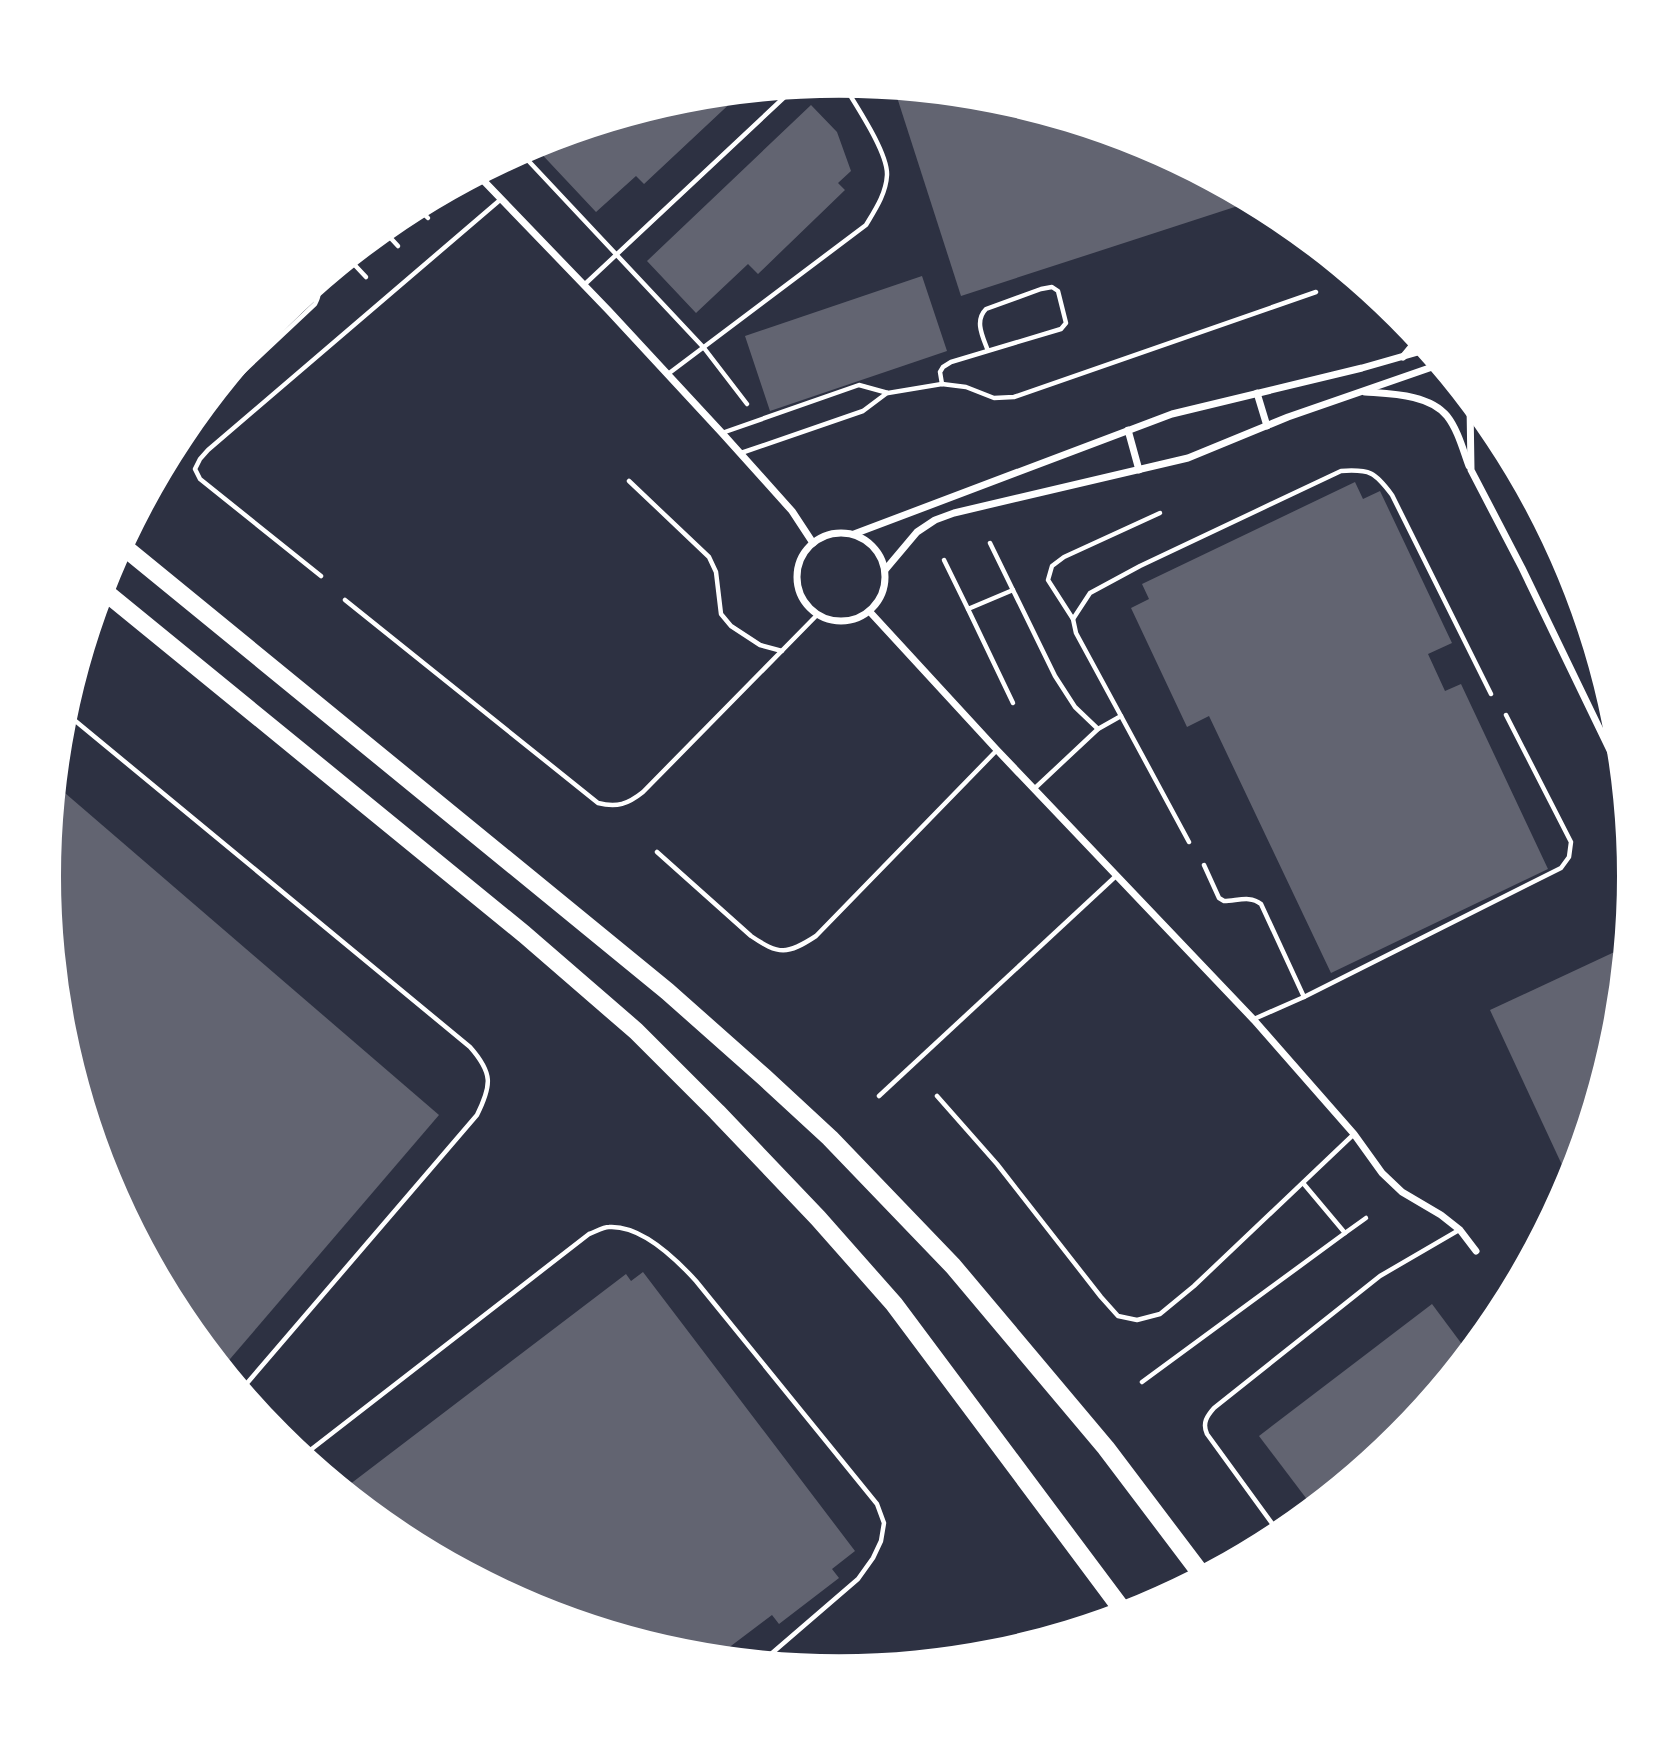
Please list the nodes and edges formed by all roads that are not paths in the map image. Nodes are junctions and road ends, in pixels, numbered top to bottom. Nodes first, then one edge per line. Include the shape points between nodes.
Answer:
1 (852, 98) edge
2 (781, 101) edge
3 (530, 163) edge
4 (486, 184) edge
5 (500, 200) junction
6 (392, 240) edge
7 (398, 246) dead end
8 (617, 254) junction
9 (356, 267) edge
10 (366, 277) dead end
11 (584, 285) junction
12 (1316, 292) dead end
13 (316, 301) edge
14 (704, 348) junction
15 (1411, 348) edge
16 (267, 349) edge
17 (988, 351) junction
18 (1416, 354) edge
19 (1403, 357) junction
20 (1429, 368) edge
21 (668, 375) junction
22 (942, 384) junction
23 (1360, 392) junction
24 (888, 393) junction
25 (1257, 393) junction
26 (747, 404) dead end
27 (1471, 424) edge
28 (1267, 426) junction
29 (1128, 430) junction
30 (722, 433) junction
31 (740, 453) junction
32 (1139, 470) junction
33 (1471, 470) junction
34 (629, 481) dead end
35 (1160, 513) dead end
36 (853, 534) junction
37 (990, 542) dead end
38 (813, 543) junction
39 (132, 553) edge
40 (944, 560) dead end
41 (885, 570) junction
42 (321, 576) dead end
43 (1013, 590) junction
44 (113, 598) edge
45 (345, 600) dead end
46 (968, 609) junction
47 (870, 612) junction
48 (817, 615) junction
49 (1073, 619) junction
50 (782, 651) junction
51 (1491, 694) dead end
52 (1013, 703) dead end
53 (1506, 715) dead end
54 (1121, 716) junction
55 (76, 724) edge
56 (1098, 729) junction
57 (1606, 741) edge
58 (997, 750) junction
59 (1034, 789) junction
60 (1189, 842) dead end
61 (657, 852) dead end
62 (1204, 865) dead end
63 (1116, 876) junction
64 (1304, 997) junction
65 (1254, 1020) junction
66 (879, 1096) dead end
67 (937, 1096) dead end
68 (1354, 1134) junction
69 (1303, 1183) junction
70 (1366, 1218) dead end
71 (1460, 1230) junction
72 (1345, 1233) junction
73 (1476, 1251) dead end
74 (1142, 1382) dead end
75 (248, 1383) edge
76 (312, 1449) edge
77 (1272, 1524) edge
78 (1196, 1567) edge
79 (1117, 1603) edge
80 (774, 1652) edge

1 - 14 lane via 879,146 887,174 880,202 866,225
2 - 8 lane
3 - 8 lane
4 - 5 street
5 - 11 street
5 - 42 lane via 208,450 195,469 200,479
6 - 7 lane
8 - 11 lane
8 - 14 lane
9 - 10 lane
11 - 21 street
12 - 22 lane via 1014,397 995,398
13 - 16 lane
14 - 21 lane
14 - 26 lane
15 - 19 street
17 - 17 lane via 1061,329 1066,323 1058,291 1041,289 986,309 979,322
17 - 22 lane via 943,367
18 - 19 street
19 - 25 street
20 - 23 street
21 - 30 street
22 - 24 lane
23 - 28 street
23 - 33 street via 1415,398 1432,405 1447,416
24 - 30 lane via 859,385
24 - 31 lane via 863,411
25 - 28 street
25 - 29 street
27 - 33 street
28 - 32 street via 1188,458
29 - 32 street
29 - 36 street
30 - 31 street
31 - 38 street via 792,511
32 - 41 street via 935,520 917,532
33 - 57 street
34 - 50 lane via 709,557 716,572 721,614 731,626 760,645
35 - 49 lane via 1052,566 1048,580
36 - 38 street via 825,536
36 - 41 street via 874,548
37 - 43 lane
38 - 48 street via 798,567 797,580 800,594
39 - 78 highway via 667,991 830,1138 953,1266 1106,1447
40 - 46 lane
41 - 47 street via 883,593
43 - 46 lane
43 - 56 lane via 1055,676
44 - 79 highway via 524,934 636,1031 717,1112 894,1304
45 - 50 lane via 598,803 610,806 643,792
46 - 52 lane
47 - 48 street via 844,622
47 - 58 street
48 - 50 lane
49 - 51 lane via 1090,593 1140,566 1341,471 1362,470 1380,478 1392,495
49 - 54 lane via 1076,633
53 - 64 lane via 1572,842 1569,857 1561,868
54 - 56 lane
54 - 60 lane
55 - 75 lane via 470,1047 487,1072 485,1099 477,1115
56 - 59 lane
58 - 59 street
58 - 61 lane via 816,936 791,949 778,951 751,936
59 - 63 street
62 - 64 lane via 1219,898 1250,898 1261,904
63 - 65 street
63 - 66 lane
64 - 65 lane
65 - 68 street
67 - 69 lane via 1118,1316 1137,1320 1160,1314
68 - 69 lane
68 - 71 street via 1381,1174
69 - 72 lane
70 - 72 lane
71 - 73 street
71 - 77 lane via 1380,1276 1209,1414 1204,1428 1207,1434
72 - 74 lane
76 - 80 lane via 589,1234 608,1226 628,1229 675,1258 696,1281 877,1504 884,1523 881,1541 858,1579

